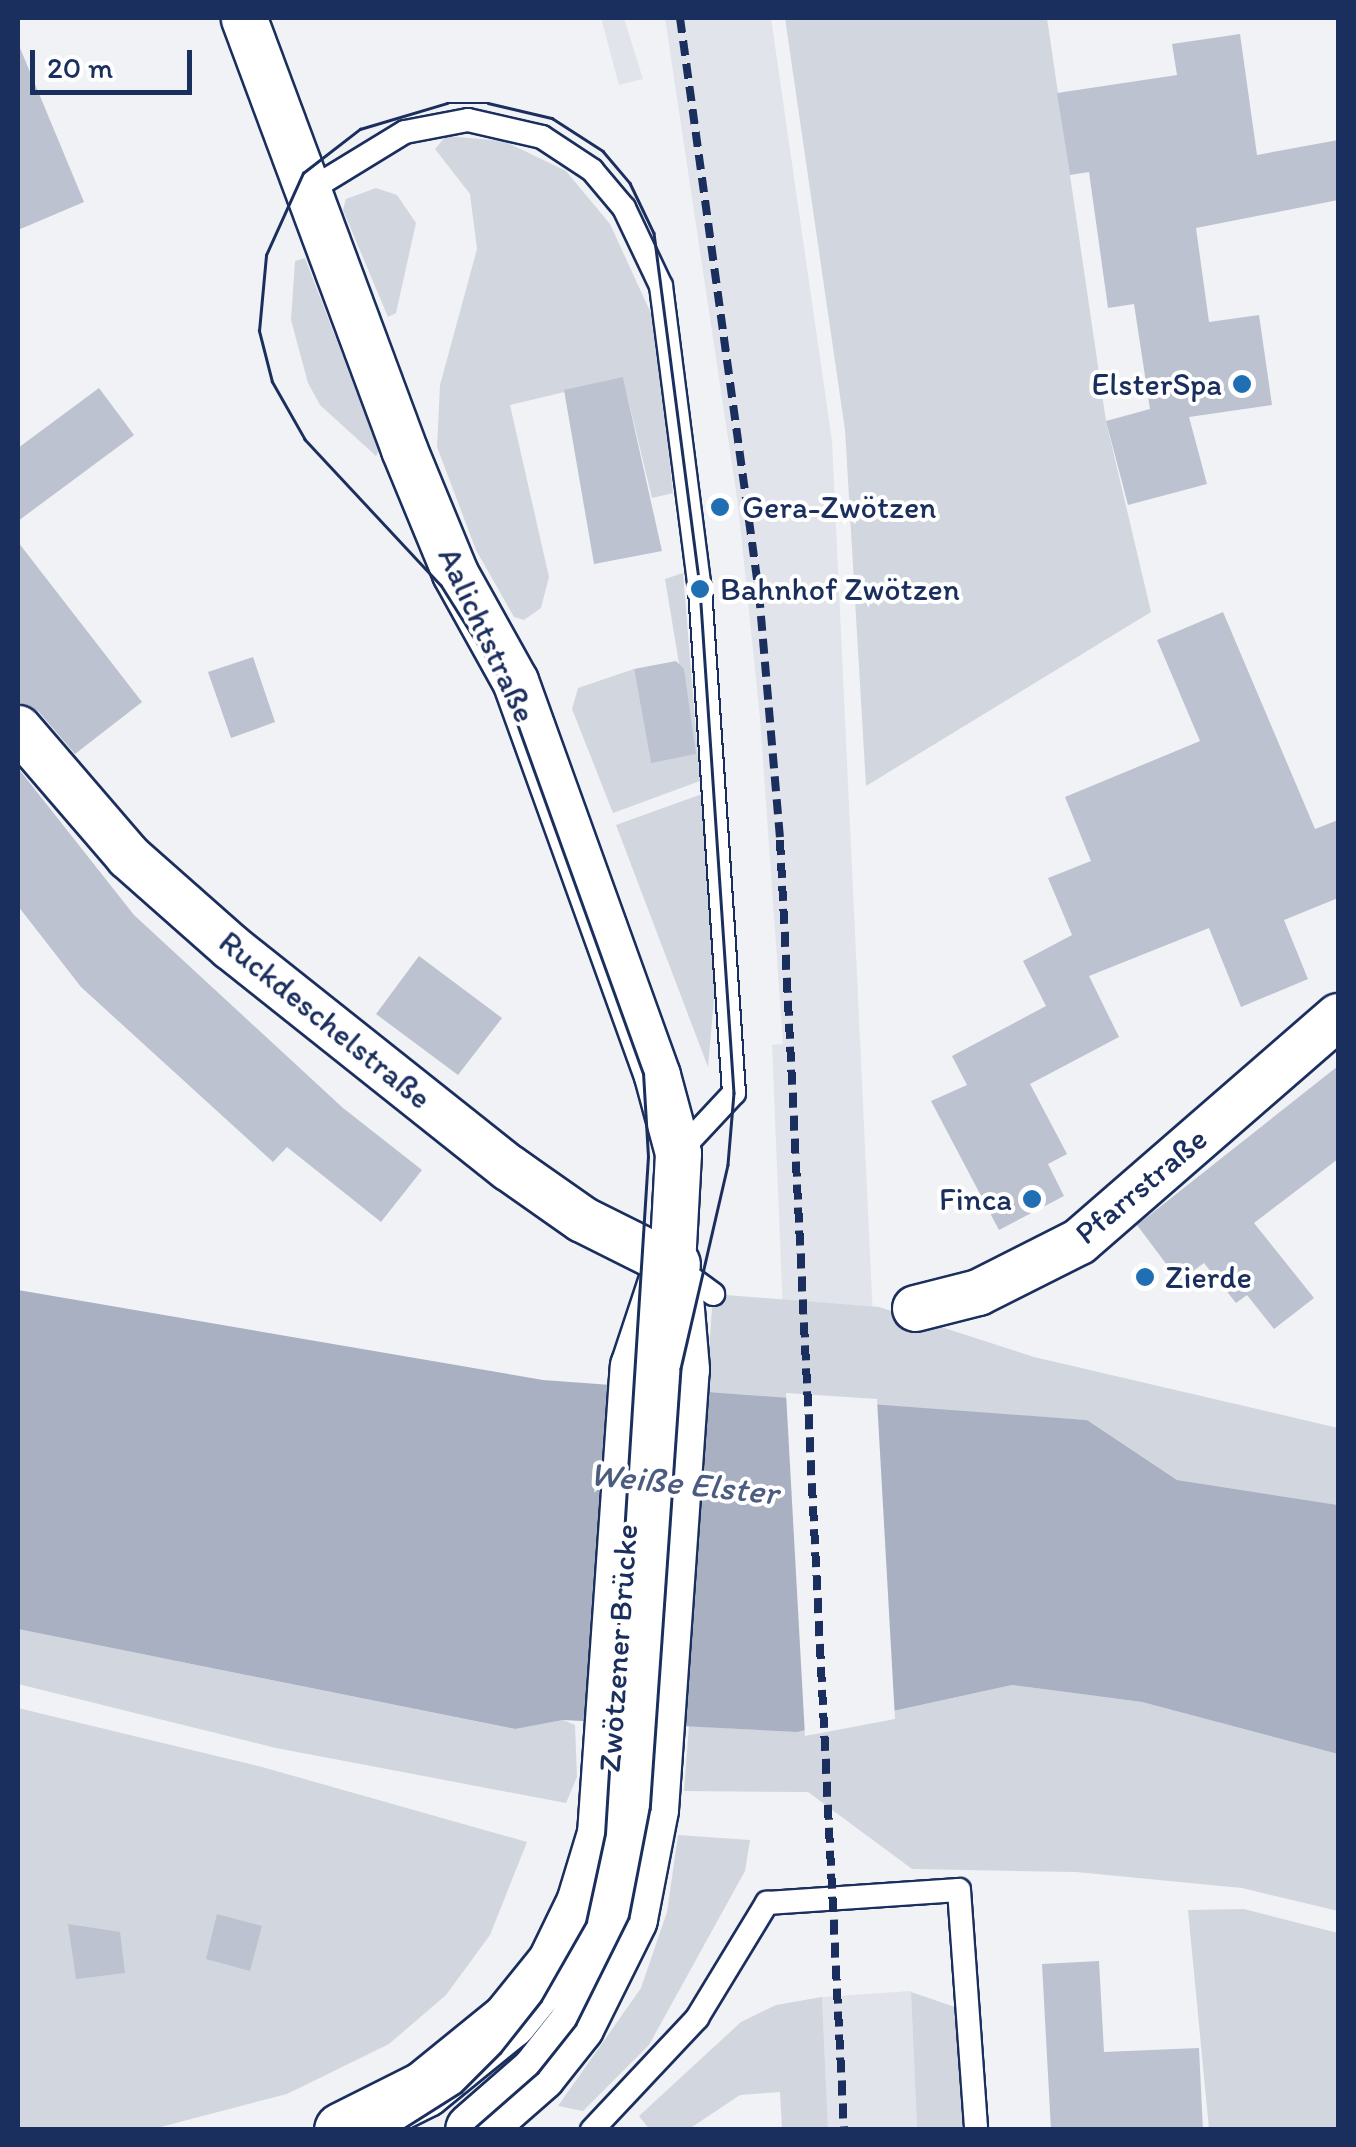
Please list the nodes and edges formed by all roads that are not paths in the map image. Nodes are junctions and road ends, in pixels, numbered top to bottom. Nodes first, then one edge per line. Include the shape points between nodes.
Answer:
1 (244, 18) edge
2 (323, 182) dead end
3 (18, 728) edge
4 (1338, 1016) edge
5 (678, 1153) junction
6 (692, 1279) junction
7 (915, 1308) dead end
8 (628, 1808) junction
9 (487, 2127) edge
10 (342, 2130) edge
11 (592, 2130) edge
12 (976, 2130) edge

1 - 5 street, Aalichtstraße via 412,467 456,573 515,681 657,1076
2 - 5 lane via 405,132 468,120 542,137 592,170 624,208 660,286 700,589 734,1092
3 - 6 street, Ruckdeschelstraße via 128,856 231,947 508,1167 582,1219
4 - 7 street, Pfarrstraße via 1079,1241 978,1292
5 - 6 street, Aalichtstraße
6 - 8 main road, Zwötzener Brücke via 660,1368
8 - 9 main road via 630,1918 576,2025
8 - 10 main road via 555,1963 509,2020 424,2089
11 - 12 lane via 697,2018 767,1904 959,1890

